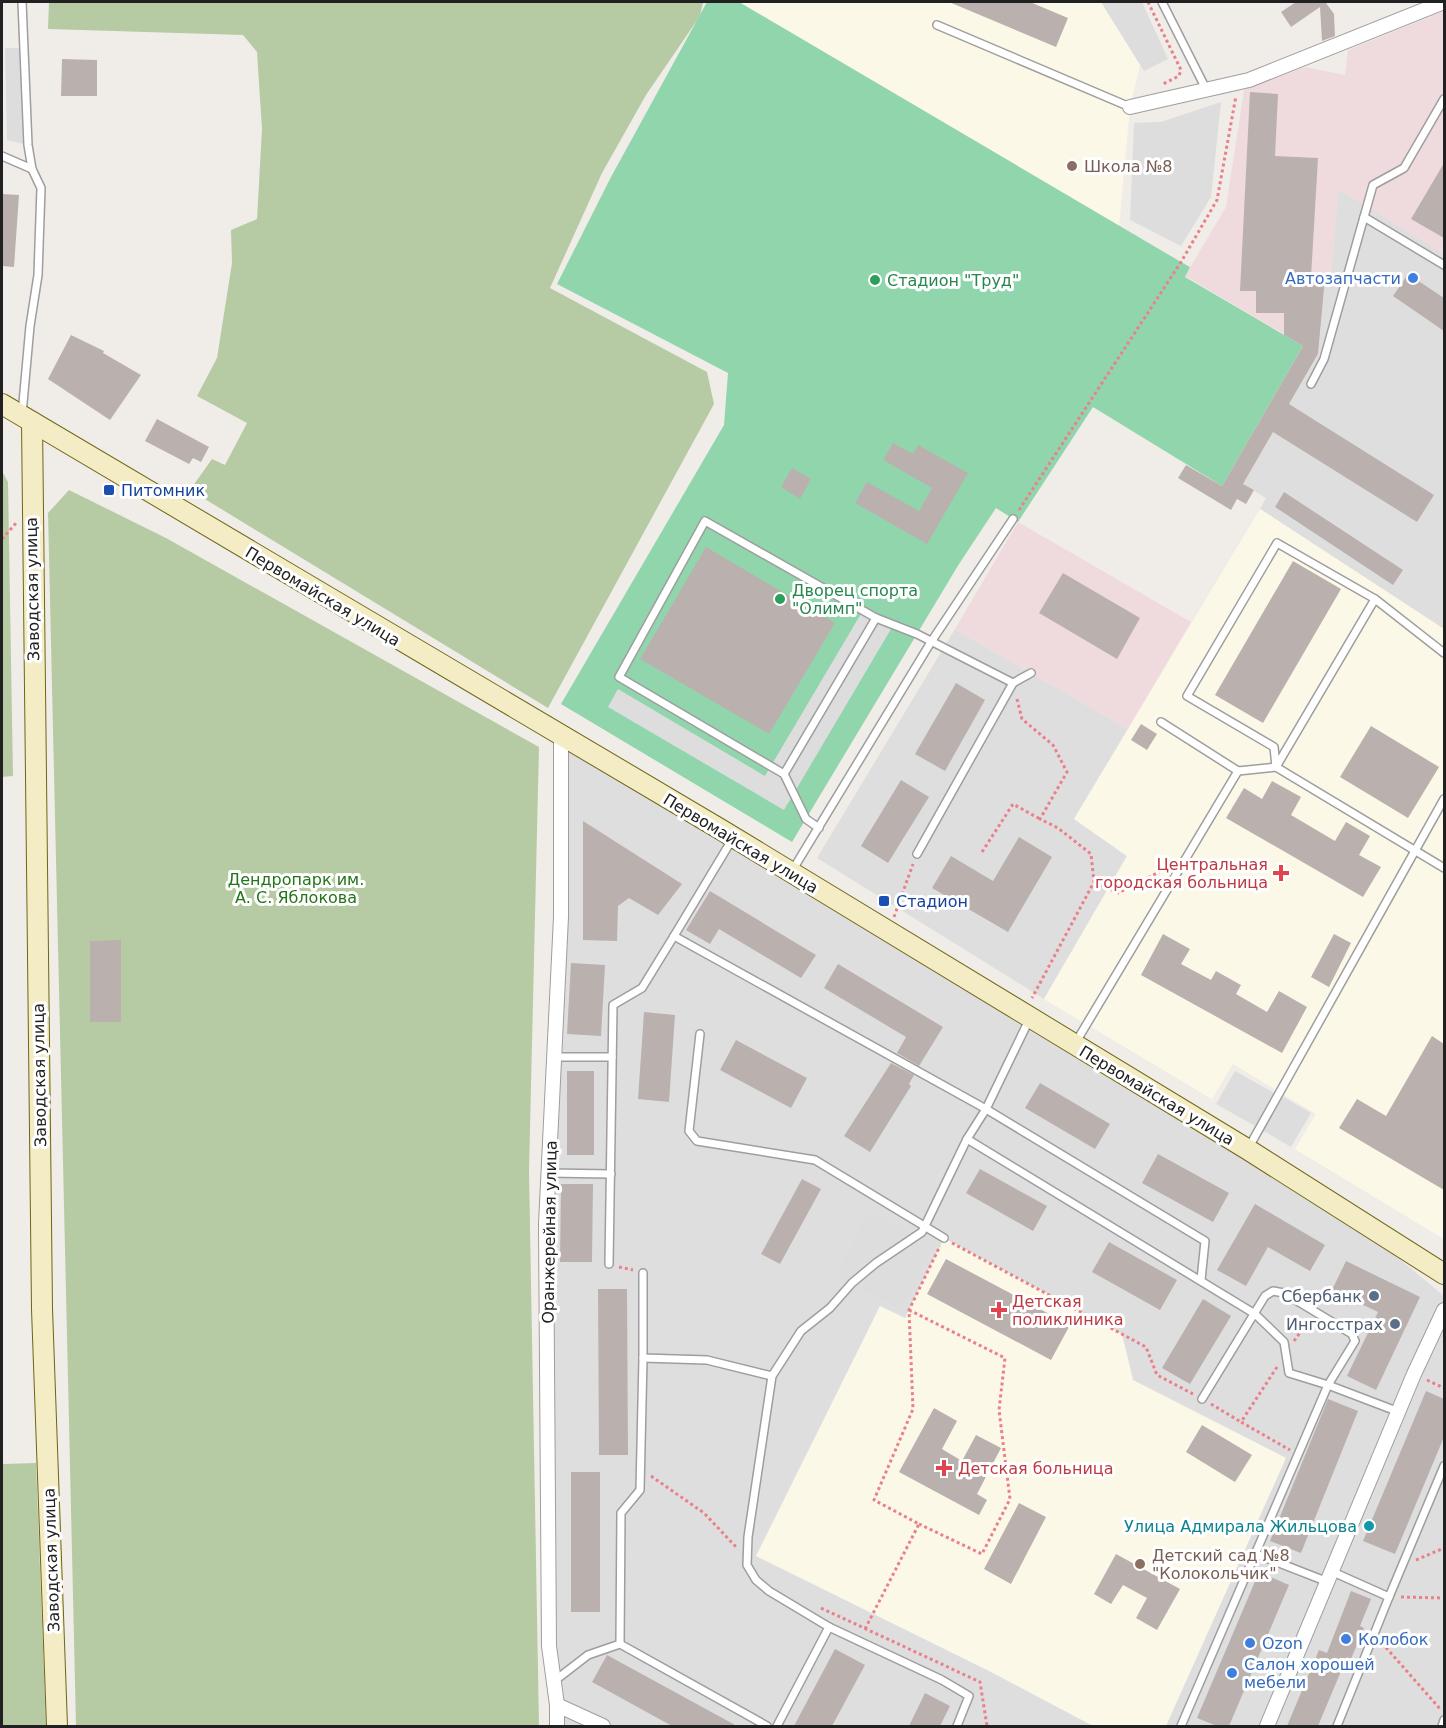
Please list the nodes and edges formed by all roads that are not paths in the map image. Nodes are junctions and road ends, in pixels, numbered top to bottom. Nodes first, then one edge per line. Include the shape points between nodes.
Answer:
1 (22, 2) edge
2 (1162, 2) edge
3 (1444, 2) edge
4 (937, 25) dead end
5 (1206, 89) junction
6 (1444, 99) edge
7 (1130, 107) joint
8 (2, 156) edge
9 (32, 169) junction
10 (1364, 217) junction
11 (1444, 265) edge
12 (1311, 384) dead end
13 (2, 404) edge
14 (27, 420) junction
15 (1013, 519) road end
16 (1375, 599) junction
17 (876, 618) junction
18 (931, 642) junction
19 (1444, 653) edge
20 (1031, 673) dead end
21 (1013, 684) junction
22 (1161, 722) dead end
23 (561, 738) junction
24 (1276, 767) junction
25 (1238, 771) junction
26 (784, 774) junction
27 (1444, 799) edge
28 (819, 828) junction
29 (733, 838) junction
30 (1415, 852) junction
31 (917, 854) road end
32 (1444, 868) edge
33 (790, 873) junction
34 (674, 936) junction
35 (1030, 1018) junction
36 (700, 1034) dead end
37 (1074, 1044) junction
38 (555, 1057) junction
39 (612, 1057) junction
40 (986, 1109) junction
41 (967, 1139) junction
42 (1247, 1149) junction
43 (549, 1173) junction
44 (611, 1174) junction
45 (926, 1225) junction
46 (944, 1238) road end
47 (609, 1264) road end
48 (643, 1273) road end
49 (1444, 1274) edge
50 (1201, 1280) junction
51 (1444, 1310) edge
52 (1255, 1314) junction
53 (643, 1358) junction
54 (772, 1376) junction
55 (1328, 1385) junction
56 (1202, 1399) road end
57 (1399, 1412) junction
58 (1444, 1466) edge
59 (1256, 1554) junction
60 (1330, 1577) junction
61 (1389, 1597) junction
62 (829, 1627) junction
63 (620, 1644) junction
64 (552, 1683) junction
65 (557, 1705) junction
66 (1444, 1720) edge
67 (57, 1726) edge
68 (556, 1726) edge
69 (603, 1726) edge
70 (767, 1726) edge
71 (777, 1726) edge
72 (957, 1726) edge
73 (1181, 1726) edge
74 (1267, 1726) edge
75 (1337, 1726) edge
76 (1442, 1726) edge

1 - 9 lane
2 - 5 lane
3 - 5 street via 1239,82
4 - 7 lane
5 - 7 street
6 - 10 lane via 1404,168 1373,184
8 - 9 lane
9 - 14 lane via 41,188
10 - 11 lane
10 - 12 lane via 1324,359
13 - 14 main road, Первомайская улица
14 - 23 main road, Первомайская улица
14 - 67 main road, Заводская улица via 42,1309
15 - 18 lane
16 - 19 lane
16 - 24 lane
16 - 24 lane via 1277,543 1187,696 1274,747
17 - 18 lane
17 - 26 lane
17 - 26 lane via 705,521 619,677
18 - 21 lane
18 - 28 lane
20 - 21 lane
21 - 31 lane
22 - 25 lane
23 - 29 main road, Первомайская улица
23 - 38 street, Оранжерейная улица via 561,917
24 - 25 lane
24 - 30 lane
25 - 37 lane
26 - 28 lane via 806,819
27 - 30 lane
28 - 33 lane
29 - 33 main road, Первомайская улица
29 - 34 lane
30 - 32 lane
30 - 42 lane
33 - 35 main road, Первомайская улица
34 - 39 lane via 642,988 613,1005
34 - 40 lane
35 - 37 main road, Первомайская улица
35 - 40 lane
36 - 45 lane via 689,1131 697,1141 815,1160
37 - 42 main road, Первомайская улица
38 - 39 lane
38 - 43 street, Оранжерейная улица
39 - 44 lane
40 - 41 lane
40 - 50 lane via 1205,1240
41 - 45 lane
41 - 50 lane
42 - 49 main road, Первомайская улица
43 - 44 lane
43 - 64 street, Оранжерейная улица via 546,1236
44 - 47 lane
45 - 46 lane
45 - 54 lane via 922,1232 852,1283 830,1308 801,1331
48 - 53 lane
50 - 52 lane
51 - 57 street
52 - 55 lane via 1284,1342 1289,1373
52 - 55 lane via 1265,1296 1272,1291 1284,1293 1352,1334 1356,1341
52 - 56 lane
53 - 54 lane via 707,1360
53 - 63 lane via 640,1490 621,1513
54 - 62 lane via 747,1565 769,1591
55 - 57 lane
55 - 59 lane
57 - 60 street
58 - 61 lane
59 - 60 lane
59 - 73 lane
60 - 61 lane
60 - 74 street
61 - 75 lane
62 - 71 lane
62 - 72 lane via 969,1696
63 - 64 lane via 588,1655
63 - 70 lane
64 - 65 street, Оранжерейная улица
65 - 68 street, Оранжерейная улица
65 - 69 street
66 - 76 lane

